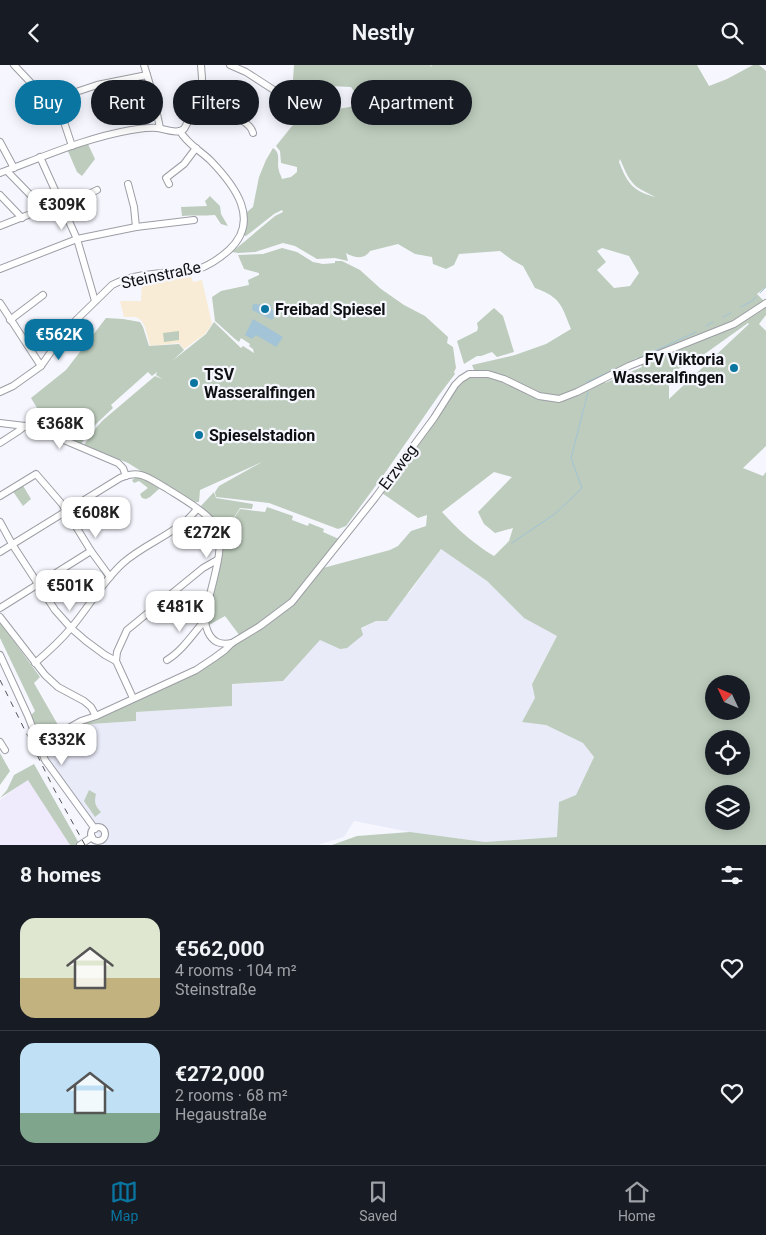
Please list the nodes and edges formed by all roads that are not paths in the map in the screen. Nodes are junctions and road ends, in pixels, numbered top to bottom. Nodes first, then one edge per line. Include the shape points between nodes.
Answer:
1 (14, 65) edge
2 (144, 65) edge
3 (201, 65) edge
4 (230, 65) edge
5 (147, 75) junction
6 (28, 80) edge
7 (202, 80) edge
8 (269, 87) edge
9 (81, 90) edge
10 (65, 125) edge
11 (186, 125) edge
12 (248, 125) edge
13 (160, 128) junction
14 (180, 131) junction
15 (252, 133) dead end
16 (0, 143) edge
17 (72, 146) junction
18 (196, 148) junction
19 (40, 157) junction
20 (14, 167) junction
21 (3, 172) edge
22 (128, 184) dead end
23 (169, 185) dead end
24 (98, 190) dead end
25 (0, 195) edge
26 (61, 202) junction
27 (44, 209) junction
28 (22, 218) junction
29 (194, 220) dead end
30 (0, 227) edge
31 (136, 227) junction
32 (77, 239) junction
33 (0, 269) edge
34 (43, 295) dead end
35 (95, 301) junction
36 (0, 303) edge
37 (766, 303) edge
38 (10, 320) junction
39 (41, 366) junction
40 (0, 392) edge
41 (0, 423) edge
42 (25, 426) junction
43 (0, 443) edge
44 (123, 477) junction
45 (0, 496) edge
46 (197, 509) junction
47 (67, 511) junction
48 (0, 522) edge
49 (12, 544) junction
50 (91, 551) junction
51 (0, 552) edge
52 (218, 560) junction
53 (110, 577) junction
54 (38, 585) junction
55 (0, 608) edge
56 (0, 617) edge
57 (205, 620) junction
58 (71, 628) junction
59 (232, 643) junction
60 (0, 655) edge
61 (167, 660) dead end
62 (116, 661) junction
63 (35, 663) junction
64 (133, 698) junction
65 (96, 716) junction
66 (58, 733) dead end
67 (0, 742) edge
68 (5, 750) dead end
69 (95, 829) junction
70 (92, 837) junction
71 (102, 843) edge
72 (80, 845) edge

1 - 6 street
2 - 5 street
3 - 7 street
4 - 8 street
5 - 9 street
5 - 13 street
10 - 17 street
11 - 14 street
12 - 15 street
13 - 14 street
13 - 17 street via 130,130
14 - 18 street
16 - 20 street
17 - 19 street
18 - 23 street via 184,164 166,178
18 - 35 street, Steinstraße via 230,183 240,201 244,212 239,239 206,266 120,281
19 - 20 street
19 - 26 street
20 - 21 street
21 - 27 street
22 - 31 street
24 - 26 street
25 - 28 street
26 - 27 street
26 - 32 street
27 - 28 street
28 - 30 street
29 - 31 street
31 - 32 street
32 - 33 street
32 - 35 street
34 - 38 street
35 - 39 street, Steinstraße via 67,329
36 - 38 street
37 - 59 street, Erzweg via 734,324 629,366 558,399 539,396 488,374 468,374 455,385 375,498 301,592 284,608
38 - 39 street
39 - 40 street, Steinstraße
41 - 42 street
42 - 43 street
42 - 44 street via 118,463 123,468
44 - 46 street via 140,474
44 - 47 street
45 - 47 street via 36,474
46 - 52 street via 210,518 217,529 220,537
46 - 53 street via 179,526 124,562
47 - 49 street
47 - 50 street
48 - 49 street
49 - 51 street
49 - 54 street
50 - 53 street
50 - 54 street
52 - 57 street
52 - 62 street via 203,567 127,630
53 - 58 street
54 - 55 street
54 - 58 street
56 - 63 street
57 - 59 street via 210,636 218,643
57 - 61 street
58 - 62 street via 98,651
58 - 63 street
59 - 64 street, Erzweg via 196,670
60 - 69 street via 46,760
62 - 64 street
63 - 65 street via 58,687 84,701
64 - 65 street, Erzweg
65 - 66 street, Erzweg
67 - 68 street
69 - 70 street
69 - 71 street via 100,827 105,831
70 - 71 street
70 - 72 street

